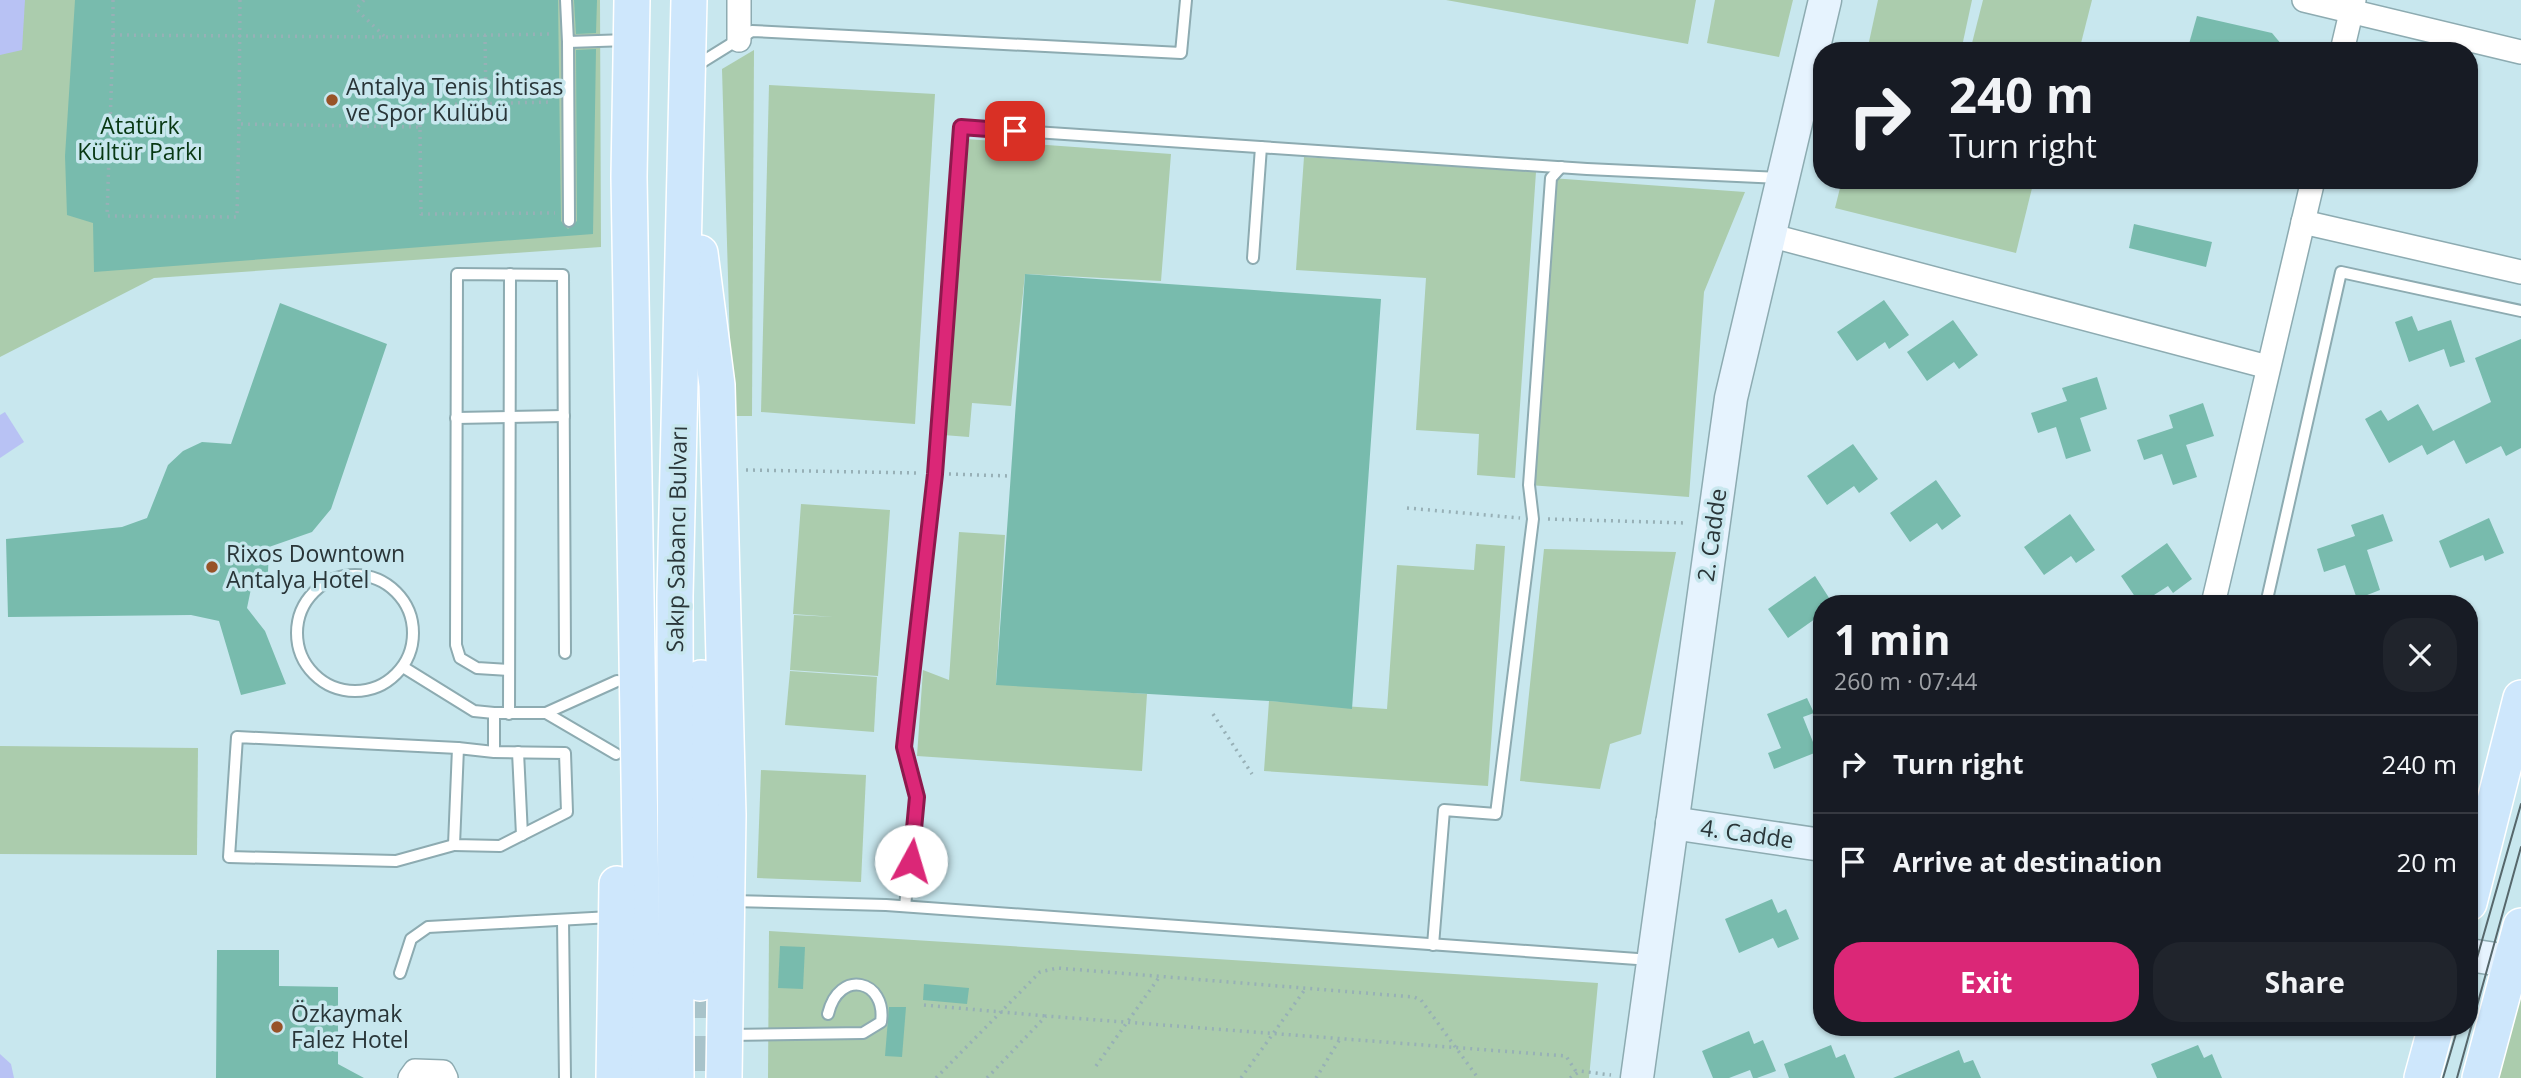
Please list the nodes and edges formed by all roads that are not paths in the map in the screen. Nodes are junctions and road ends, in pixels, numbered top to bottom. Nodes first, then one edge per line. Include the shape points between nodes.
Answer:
1 (566, 0) edge
2 (632, 0) edge
3 (690, 0) edge
4 (739, 0) edge
5 (1186, 0) edge
6 (1825, 0) edge
7 (2304, 0) edge
8 (2353, 5) edge
9 (2376, 7) edge
10 (568, 38) junction
11 (630, 40) junction
12 (738, 40) junction
13 (1815, 42) edge
14 (2344, 42) edge
15 (1813, 51) edge
16 (2521, 51) edge
17 (686, 72) junction
18 (686, 110) junction
19 (1261, 147) junction
20 (1561, 167) junction
21 (629, 177) junction
22 (1783, 178) junction
23 (2311, 189) edge
24 (694, 209) junction
25 (569, 221) dead end
26 (2304, 222) junction
27 (1769, 234) junction
28 (1253, 258) dead end
29 (2521, 272) edge
30 (510, 274) junction
31 (2521, 311) edge
32 (2268, 367) junction
33 (510, 416) junction
34 (564, 416) junction
35 (456, 418) junction
36 (2215, 595) edge
37 (2268, 595) edge
38 (565, 653) dead end
39 (402, 667) junction
40 (509, 670) junction
41 (617, 681) junction
42 (2521, 698) edge
43 (494, 713) junction
44 (545, 713) junction
45 (509, 714) junction
46 (458, 748) junction
47 (494, 752) junction
48 (518, 752) junction
49 (616, 754) junction
50 (1672, 823) junction
51 (522, 835) junction
52 (1813, 844) edge
53 (454, 845) junction
54 (2478, 868) edge
55 (727, 901) junction
56 (905, 906) junction
57 (618, 917) junction
58 (563, 920) junction
59 (2521, 926) edge
60 (1433, 944) junction
61 (2478, 956) edge
62 (1654, 960) junction
63 (2516, 962) edge
64 (400, 973) dead end
65 (700, 983) tunnel mouth
66 (828, 1014) dead end
67 (725, 1035) junction
68 (2434, 1036) edge
69 (410, 1078) edge
70 (446, 1078) edge
71 (565, 1078) edge
72 (614, 1078) edge
73 (644, 1078) edge
74 (676, 1078) edge
75 (724, 1078) edge
76 (1637, 1078) edge
77 (2422, 1078) edge
78 (2480, 1078) edge

1 - 10 lane
2 - 11 main road, Sakıp Sabancı Bulvarı
3 - 17 main road, Sakıp Sabancı Bulvarı
4 - 12 street
5 - 12 lane via 1181,53 751,31
6 - 13 street, 2. Cadde
7 - 8 street
8 - 9 street
8 - 14 street
9 - 16 street
10 - 11 lane
10 - 25 lane
11 - 21 main road, Sakıp Sabancı Bulvarı
12 - 17 lane
15 - 22 street, 2. Cadde
17 - 18 main road, Sakıp Sabancı Bulvarı
18 - 24 main road
18 - 74 main road, Sakıp Sabancı Bulvarı via 675,596
19 - 20 lane
19 - 28 lane
19 - 56 lane via 961,127 935,474 904,747 917,797
20 - 22 lane
20 - 60 lane via 1551,178 1529,485 1533,519 1496,814 1444,810
21 - 41 main road via 617,495
21 - 73 main road, Sakıp Sabancı Bulvarı
22 - 27 street, 2. Cadde
23 - 26 street
24 - 55 main road via 717,385
24 - 65 main road
26 - 29 street
26 - 32 street
27 - 32 street
27 - 50 street, 2. Cadde via 1731,398
30 - 33 lane
30 - 34 lane via 564,275
30 - 35 lane via 457,274
31 - 37 lane via 2341,272
32 - 36 street
33 - 34 lane
33 - 35 lane
33 - 40 lane
34 - 38 lane
35 - 40 lane via 456,645 460,658 477,668
39 - 39 lane via 412,647 413,624 406,602 390,585 370,575 347,574 325,582 308,598 298,618 297,641 305,663 321,680 341,690 364,691 386,683
39 - 43 lane via 474,711
40 - 45 lane
41 - 44 lane
41 - 49 main road
42 - 54 main road
43 - 45 lane
43 - 47 lane
44 - 45 lane
44 - 49 lane
46 - 47 lane
46 - 53 lane
46 - 53 lane via 237,737 229,857 396,861
47 - 48 lane
48 - 51 lane
48 - 51 lane via 565,753 567,812
49 - 57 main road
50 - 52 street, 4. Cadde
50 - 62 street, 2. Cadde
51 - 53 lane via 500,846
55 - 56 lane
55 - 67 main road
56 - 60 lane
57 - 58 lane
57 - 72 main road
58 - 64 lane via 428,927 411,939
58 - 71 lane
59 - 63 main road
60 - 62 lane
61 - 63 street
62 - 76 street, 2. Cadde
63 - 78 main road
66 - 67 lane via 843,986 867,988 883,1007 881,1022 863,1033
67 - 75 main road
68 - 77 main road
69 - 70 street via 415,1071 443,1072

